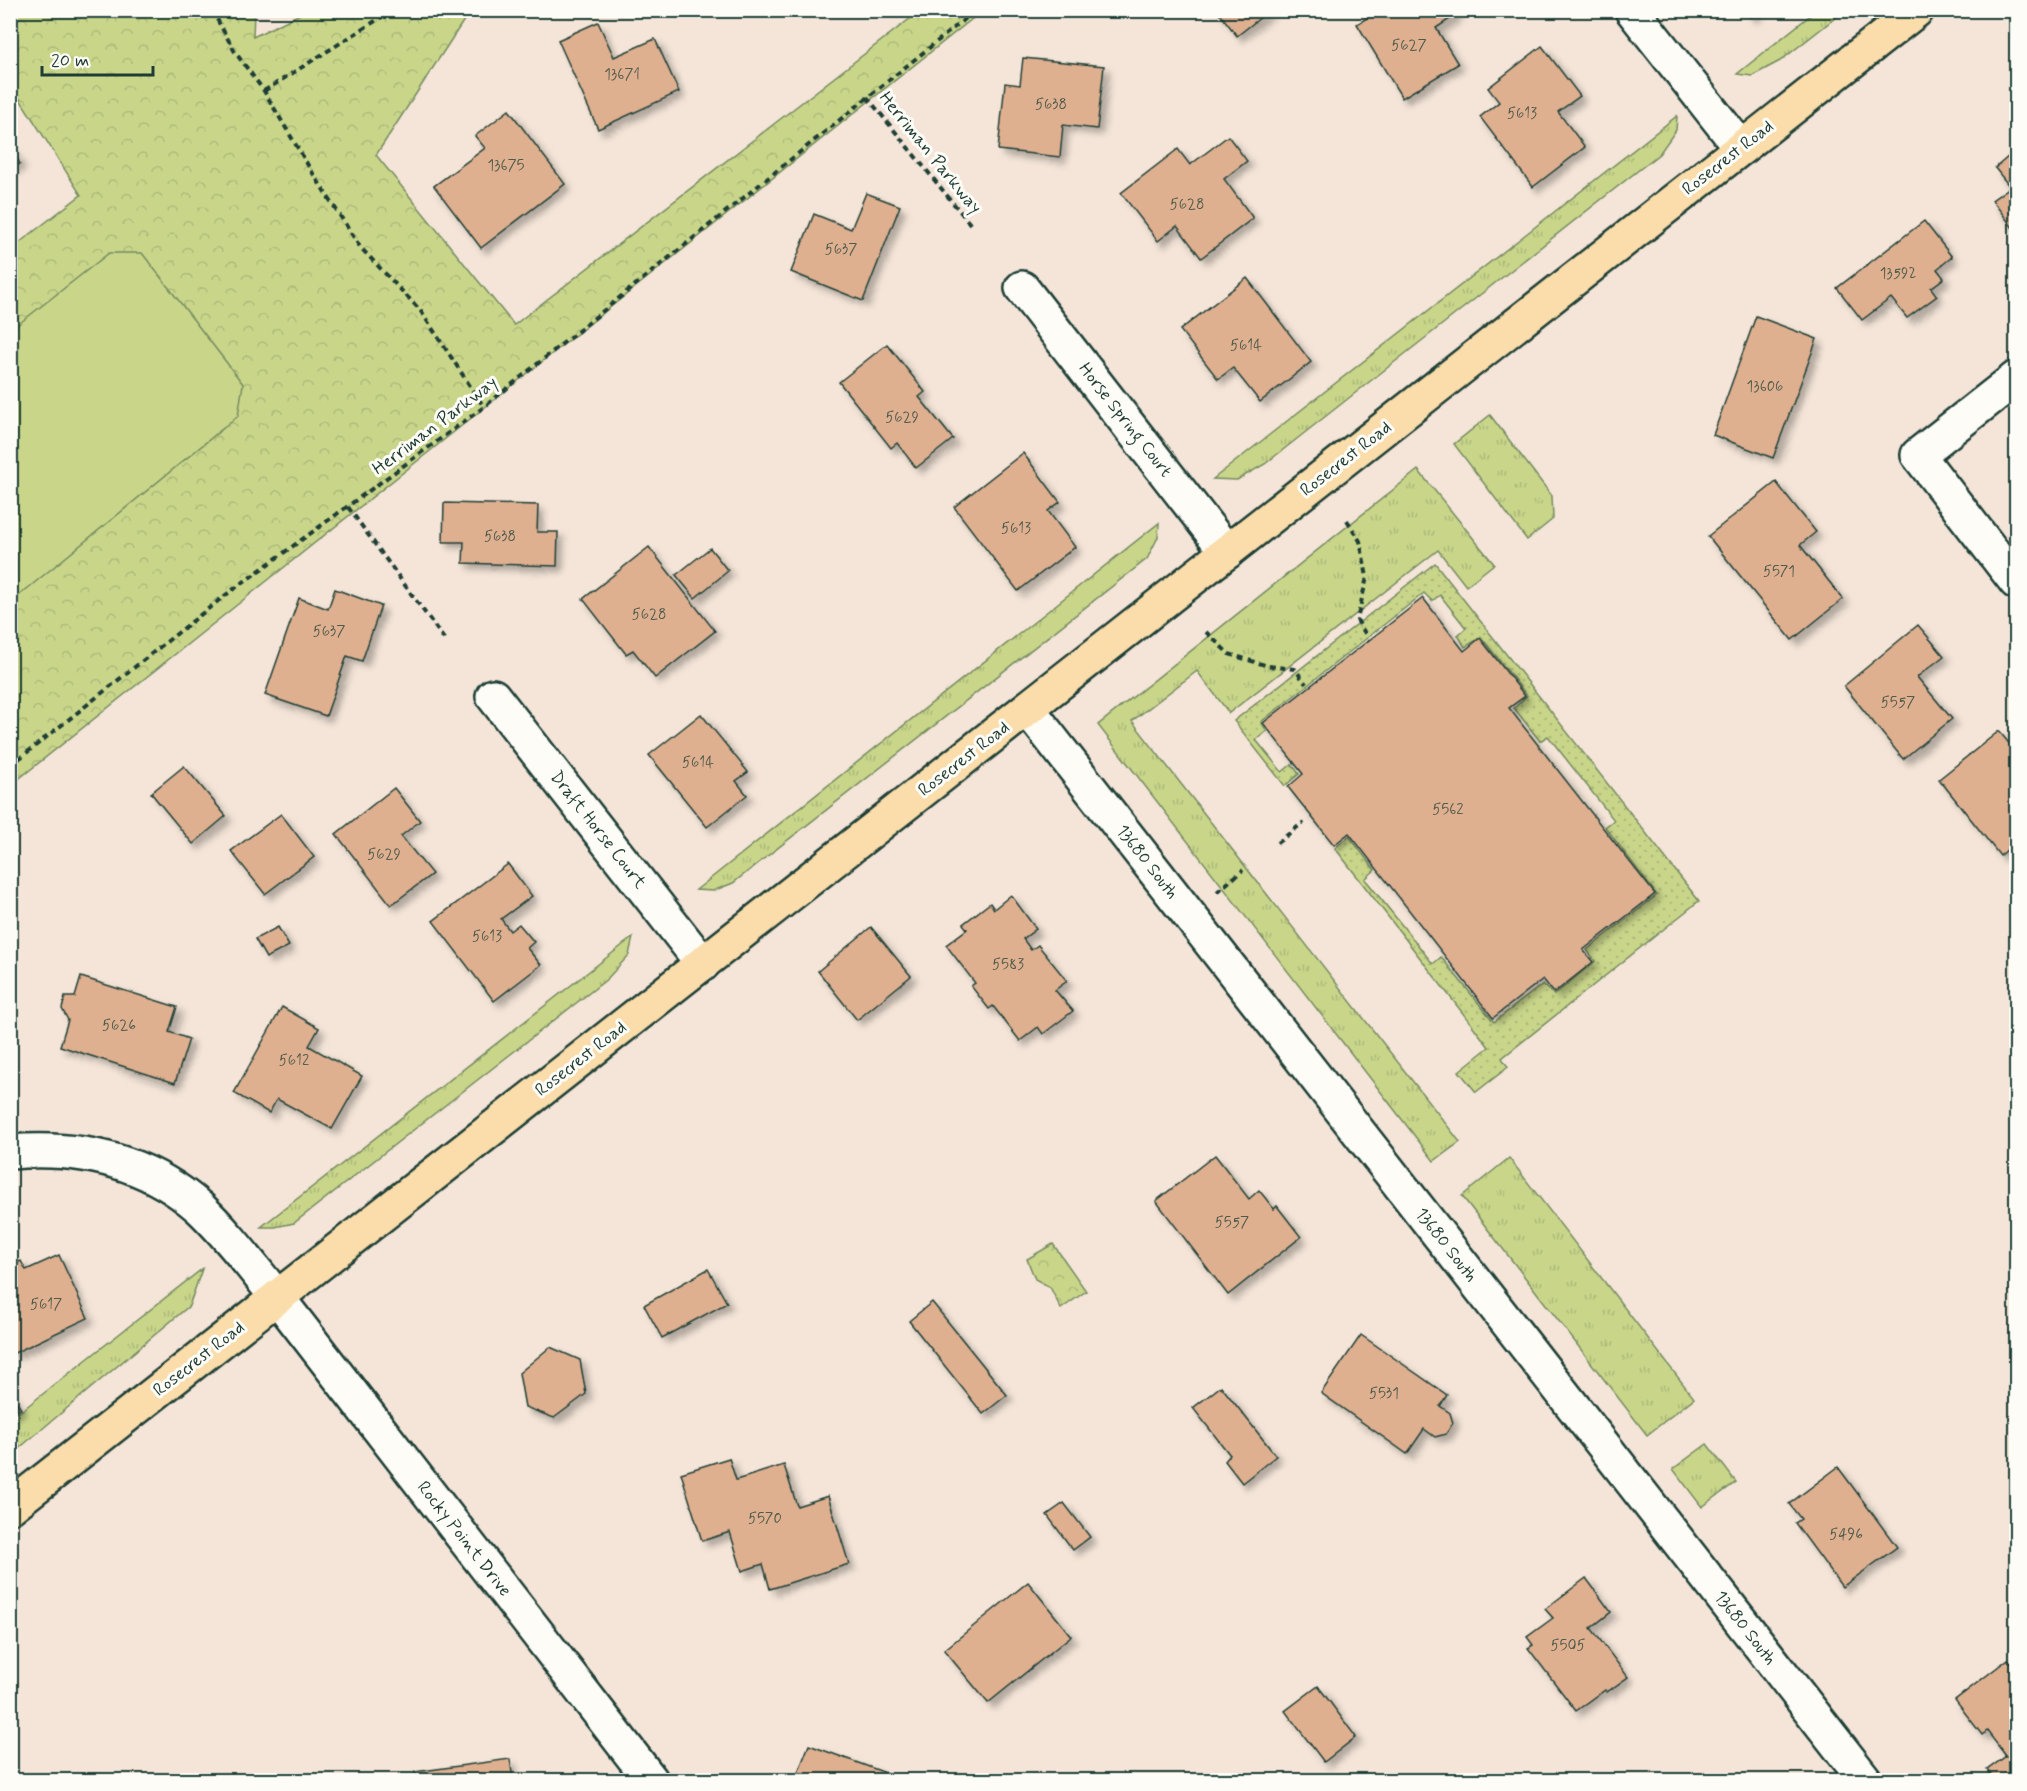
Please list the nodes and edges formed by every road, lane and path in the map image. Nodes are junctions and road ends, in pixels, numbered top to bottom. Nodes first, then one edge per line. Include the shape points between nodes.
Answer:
1 (212, 10) edge
2 (393, 10) edge
3 (976, 10) edge
4 (1632, 10) edge
5 (1917, 10) edge
6 (264, 91) junction
7 (867, 97) junction
8 (1741, 148) junction
9 (971, 225) dead end
10 (1022, 288) dead end
11 (2016, 378) edge
12 (484, 407) junction
13 (348, 507) junction
14 (1347, 520) dead end
15 (1227, 552) junction
16 (2016, 582) edge
17 (1206, 632) dead end
18 (1366, 635) dead end
19 (444, 639) dead end
20 (1306, 684) dead end
21 (493, 696) dead end
22 (1028, 709) junction
23 (10, 766) edge
24 (1304, 822) dead end
25 (1277, 843) dead end
26 (1243, 870) dead end
27 (1217, 892) dead end
28 (703, 964) junction
29 (10, 1152) edge
30 (278, 1297) junction
31 (10, 1507) edge
32 (651, 1780) edge
33 (1865, 1780) edge

1 - 6 path via 235,52
2 - 6 path
3 - 7 path, Herriman Parkway
4 - 8 street
5 - 8 main road, Rosecrest Road
6 - 12 path via 360,247 420,310
7 - 9 path, Herriman Parkway
7 - 12 path, Herriman Parkway
8 - 15 main road, Rosecrest Road
10 - 15 street, Horse Spring Court
11 - 16 street via 1918,455
12 - 13 path, Herriman Parkway
13 - 19 path
13 - 23 path, Herriman Parkway via 223,597
14 - 18 path via 1360,541 1365,568 1357,621
15 - 22 main road, Rosecrest Road
17 - 20 path via 1229,654 1268,666 1295,669
21 - 28 street, Draft Horse Court
22 - 28 main road, Rosecrest Road
22 - 33 street, 13680 South
24 - 25 path
26 - 27 path
28 - 30 main road, Rosecrest Road
29 - 30 street, Rocky Point Drive via 86,1153 156,1178 199,1208
30 - 31 main road, Rosecrest Road
30 - 32 street, Rocky Point Drive

